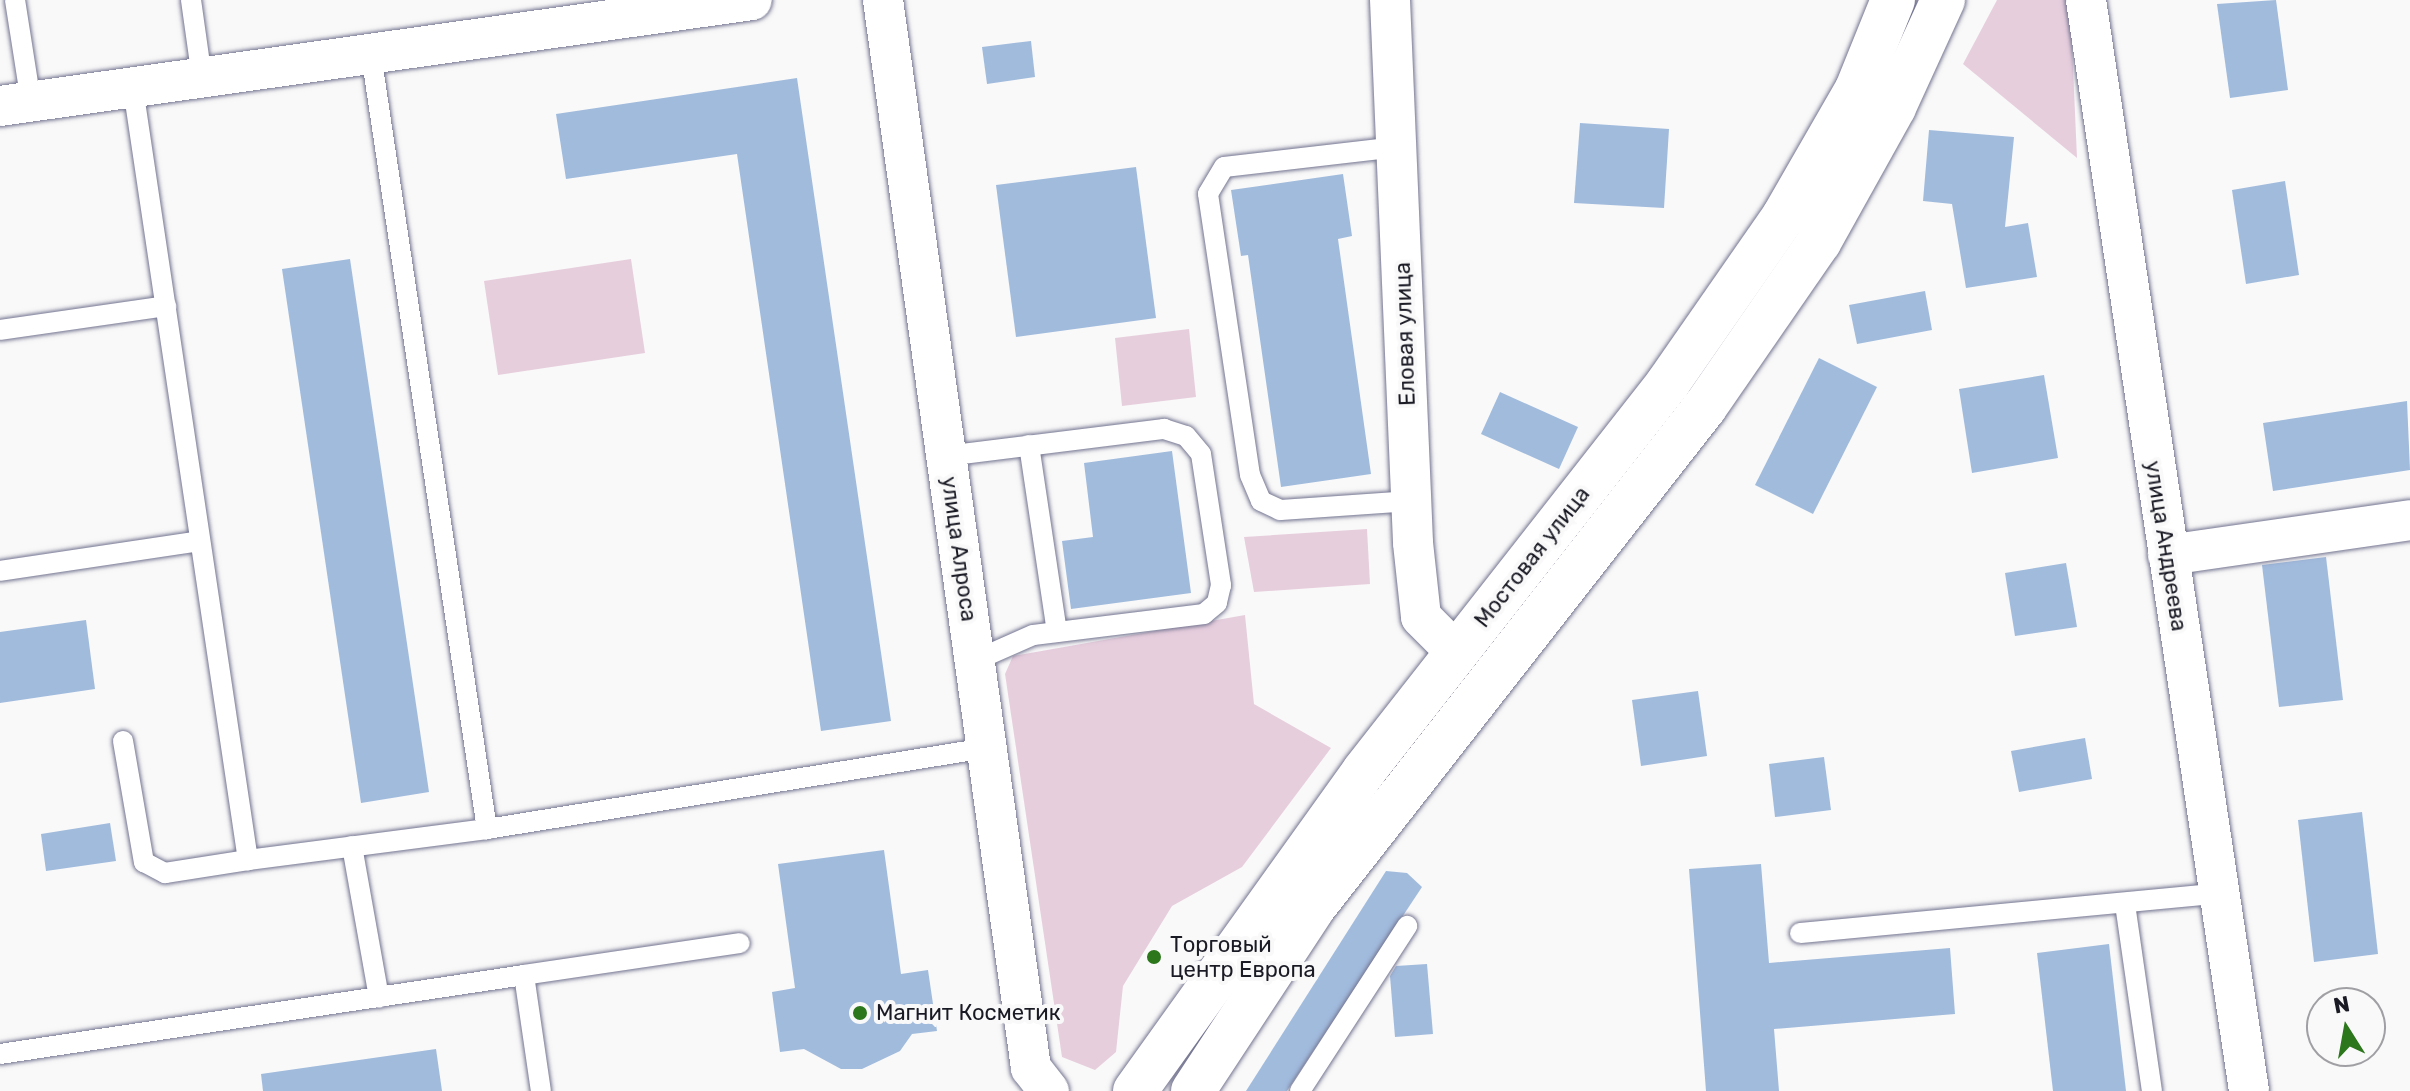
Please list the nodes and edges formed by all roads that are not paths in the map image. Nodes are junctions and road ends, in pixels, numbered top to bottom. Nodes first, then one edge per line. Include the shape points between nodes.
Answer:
1 (15, 0) edge
2 (191, 0) edge
3 (752, 0) edge
4 (883, 0) edge
5 (1390, 0) edge
6 (1893, 0) edge
7 (1943, 0) edge
8 (2086, 0) edge
9 (679, 5) edge
10 (371, 54) junction
11 (202, 78) junction
12 (133, 88) junction
13 (16, 104) edge
14 (1397, 147) junction
15 (166, 306) junction
16 (0, 330) edge
17 (1029, 445) junction
18 (946, 456) junction
19 (1412, 501) junction
20 (2410, 520) edge
21 (200, 541) junction
22 (2168, 555) junction
23 (0, 571) edge
24 (1057, 632) junction
25 (1457, 653) junction
26 (974, 661) junction
27 (123, 741) dead end
28 (986, 748) junction
29 (487, 829) junction
30 (352, 846) junction
31 (248, 860) junction
32 (2221, 893) junction
33 (2125, 904) junction
34 (1407, 926) dead end
35 (1800, 933) dead end
36 (740, 943) dead end
37 (524, 975) junction
38 (379, 998) junction
39 (0, 1054) edge
40 (541, 1091) edge
41 (1049, 1091) edge
42 (1135, 1091) edge
43 (1193, 1091) edge
44 (1300, 1091) edge
45 (2152, 1091) edge
46 (2249, 1091) edge

1 - 13 lane
2 - 11 lane
3 - 9 street
4 - 18 street, улица Алроса
5 - 14 street, Еловая улица
6 - 25 main road, Мостовая улица via 1857,89 1784,216 1668,383
7 - 43 main road, Мостовая улица via 1894,107 1810,255 1705,407 1313,908
8 - 22 street, улица Андреева
9 - 10 street
10 - 11 street
10 - 29 lane
11 - 12 street
12 - 13 street
12 - 15 lane
14 - 19 street, Еловая улица
14 - 19 lane via 1224,167 1208,194 1251,481 1261,501 1280,510
15 - 16 lane
15 - 21 lane
17 - 18 lane
17 - 24 lane
17 - 24 lane via 1164,429 1186,436 1201,454 1221,585 1217,603 1204,614
18 - 26 street, улица Алроса
19 - 25 street, Еловая улица via 1421,617
20 - 22 street
21 - 23 lane
21 - 31 lane
22 - 32 street, улица Андреева
24 - 26 lane via 1033,635
25 - 42 main road, Мостовая улица via 1269,899
26 - 28 street, улица Алроса
27 - 31 lane via 144,862 165,873
28 - 29 lane
28 - 41 street, улица Алроса via 1031,1068
29 - 30 lane
30 - 31 lane
30 - 38 lane
32 - 33 lane
32 - 46 street, улица Андреева
33 - 35 lane
33 - 45 lane
34 - 44 lane
36 - 37 lane
37 - 38 lane
37 - 40 lane
38 - 39 lane

